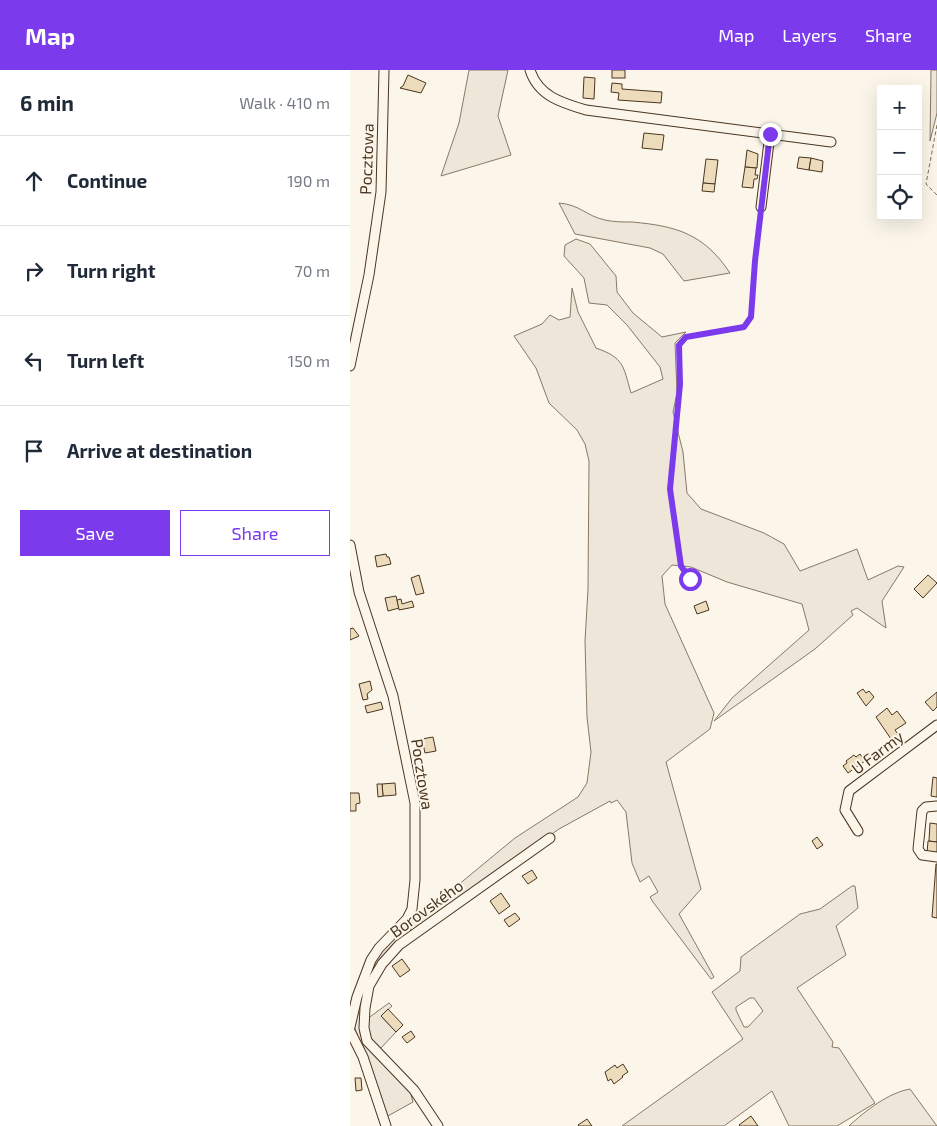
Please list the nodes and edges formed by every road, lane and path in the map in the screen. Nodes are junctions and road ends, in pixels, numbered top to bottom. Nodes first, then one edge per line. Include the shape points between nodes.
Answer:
1 (384, 70) edge
2 (530, 70) edge
3 (937, 125) edge
4 (770, 134) junction
5 (831, 142) dead end
6 (937, 195) edge
7 (762, 207) joint
8 (350, 366) edge
9 (350, 545) edge
10 (690, 579) dead end
11 (936, 727) edge
12 (937, 806) edge
13 (858, 831) dead end
14 (550, 838) dead end
15 (937, 857) edge
16 (350, 1027) edge
17 (350, 1030) edge
18 (386, 1126) edge
19 (438, 1126) edge

1 - 8 street, Pocztowa via 381,192 369,275
2 - 4 street via 534,83 557,101 586,110
3 - 6 path via 926,184
4 - 5 street
4 - 7 street
7 - 10 path via 751,317 744,327 686,337 679,345 670,489 681,566
9 - 16 street, Pocztowa via 359,592 394,696 415,803 415,880 412,909 372,960 357,997
11 - 13 street, U Farmy via 849,792 845,810
12 - 15 street via 926,807 922,811 918,849 922,855
14 - 19 street, Borovského via 399,945 369,986 364,1014 367,1041 414,1090
17 - 18 street

